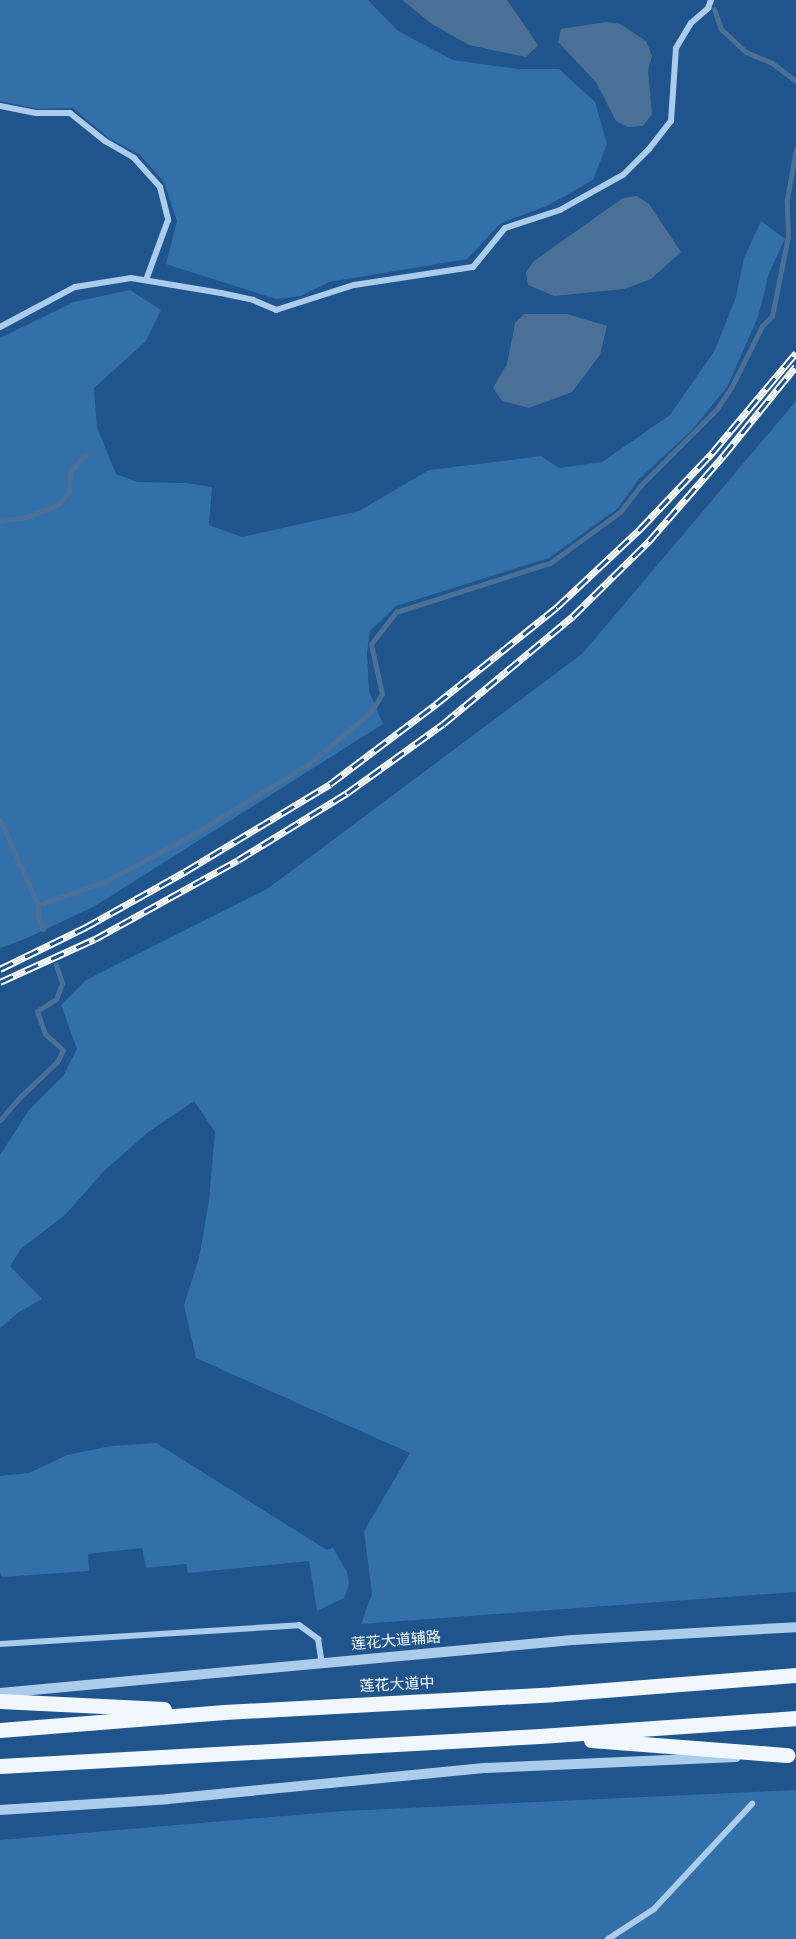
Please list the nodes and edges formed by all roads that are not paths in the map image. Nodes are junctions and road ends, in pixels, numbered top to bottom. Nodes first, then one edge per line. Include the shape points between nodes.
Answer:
1 (711, 0) edge
2 (0, 106) edge
3 (146, 280) junction
4 (0, 327) edge
5 (796, 1627) edge
6 (0, 1644) edge
7 (321, 1663) junction
8 (796, 1675) edge
9 (0, 1693) edge
10 (0, 1701) edge
11 (224, 1712) junction
12 (796, 1718) edge
13 (0, 1730) edge
14 (540, 1736) junction
15 (792, 1754) edge
16 (0, 1767) edge
17 (752, 1804) dead end
18 (0, 1810) edge
19 (608, 1939) edge

1 - 3 street via 676,48 671,121 649,148 613,181 560,210 505,228 473,267 354,285 276,310 253,300
2 - 3 street via 37,113 70,113 134,158 160,187 168,220
3 - 4 street via 131,278 75,287
5 - 7 street, 莲花大道辅路 via 573,1640
6 - 7 street via 299,1625 318,1639
7 - 9 street, 莲花大道辅路
8 - 11 main road, 莲花大道中 via 554,1694
10 - 11 main road
11 - 13 main road, 莲花大道中
12 - 14 main road
14 - 15 main road
14 - 16 main road
15 - 18 street via 486,1768 168,1799
17 - 19 street via 654,1909

